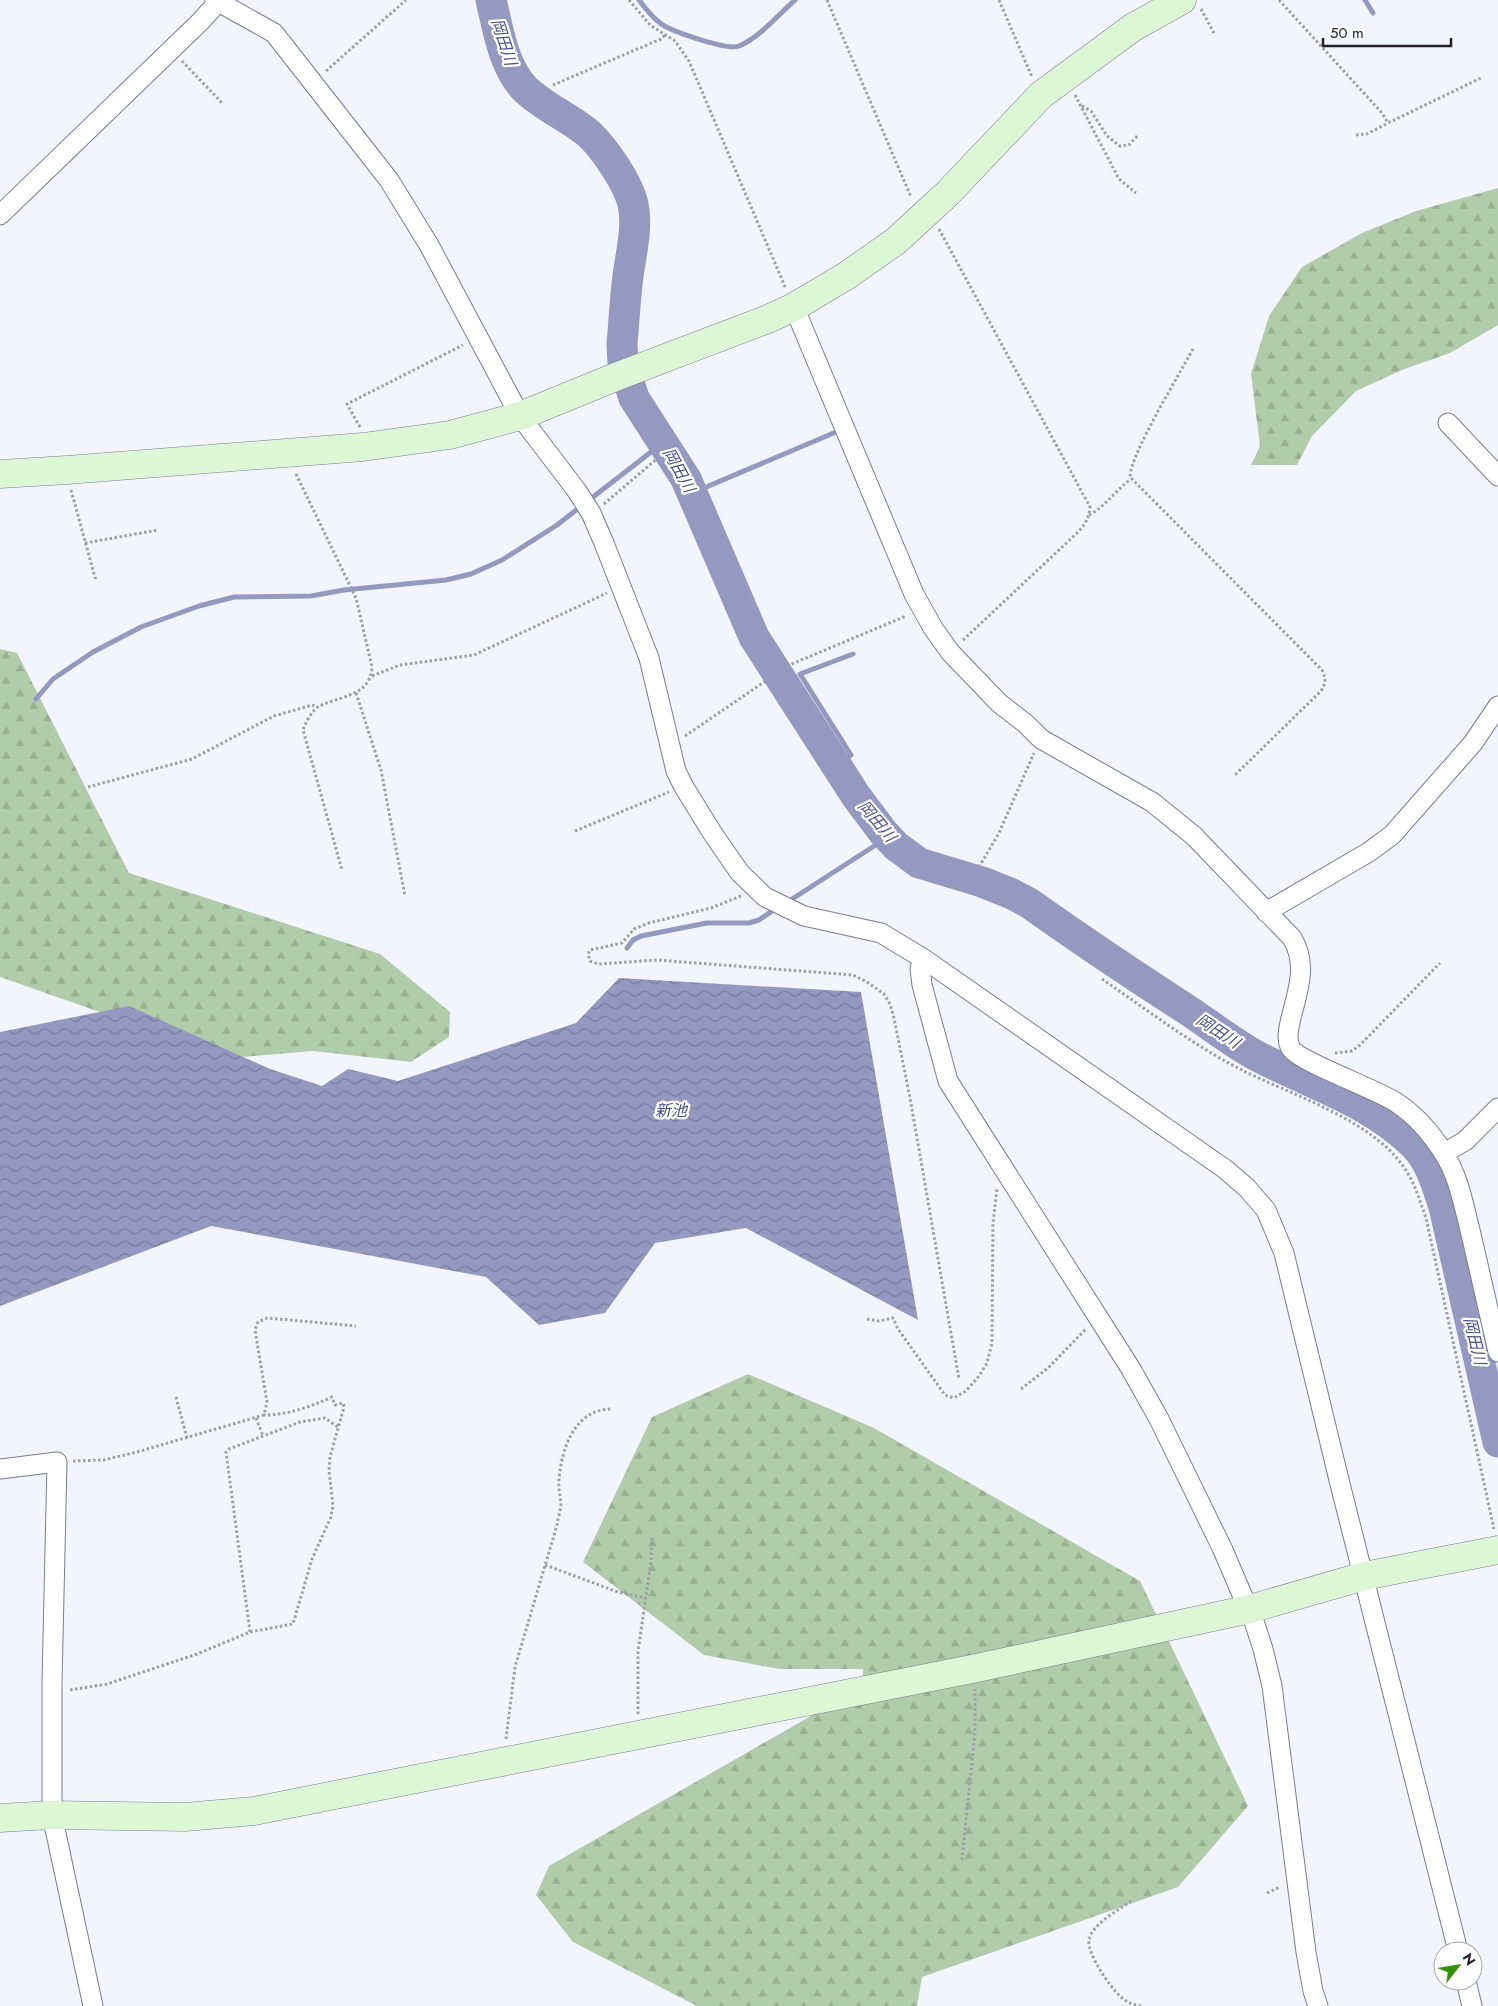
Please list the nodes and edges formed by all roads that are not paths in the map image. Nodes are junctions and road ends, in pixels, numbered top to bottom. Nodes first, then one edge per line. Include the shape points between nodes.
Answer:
1 (216, 1) edge
2 (1191, 4) edge
3 (0, 215) edge
4 (794, 307) junction
5 (520, 416) junction
6 (1448, 423) dead end
7 (0, 474) edge
8 (1498, 476) edge
9 (1498, 706) edge
10 (1266, 912) junction
11 (924, 959) junction
12 (1498, 1108) edge
13 (1444, 1153) junction
14 (1498, 1352) edge
15 (0, 1469) edge
16 (1498, 1550) edge
17 (1364, 1576) junction
18 (1250, 1609) junction
19 (52, 1815) junction
20 (0, 1818) edge
21 (1455, 1941) edge
22 (1468, 1991) edge
23 (93, 2006) edge
24 (1318, 2006) edge
25 (1472, 2006) edge

1 - 3 street via 172,50
1 - 5 street via 274,33 389,180 429,245
2 - 4 street via 1132,28 1065,77 1041,96 896,241
4 - 5 street
4 - 10 street via 914,594 950,652 999,703 1041,739 1152,802 1194,836
5 - 7 street via 450,435 363,447
5 - 11 street via 591,514 649,658 676,771 740,872 765,897 804,916 880,934
6 - 8 street
9 - 10 street via 1472,743 1392,834 1369,852
10 - 13 street via 1292,938 1302,964 1287,1035 1290,1049 1300,1057 1397,1103 1423,1126
11 - 17 street via 1225,1169 1266,1210 1284,1253
11 - 18 street via 920,968 922,985 948,1081 1100,1319 1159,1419
12 - 13 street via 1465,1141
13 - 14 street via 1464,1202
15 - 19 street via 57,1462
16 - 17 street
17 - 18 street
17 - 21 street
18 - 19 street via 972,1670 254,1811 185,1817
18 - 24 street via 1272,1686 1306,1952
19 - 20 street
19 - 23 street
22 - 25 street

